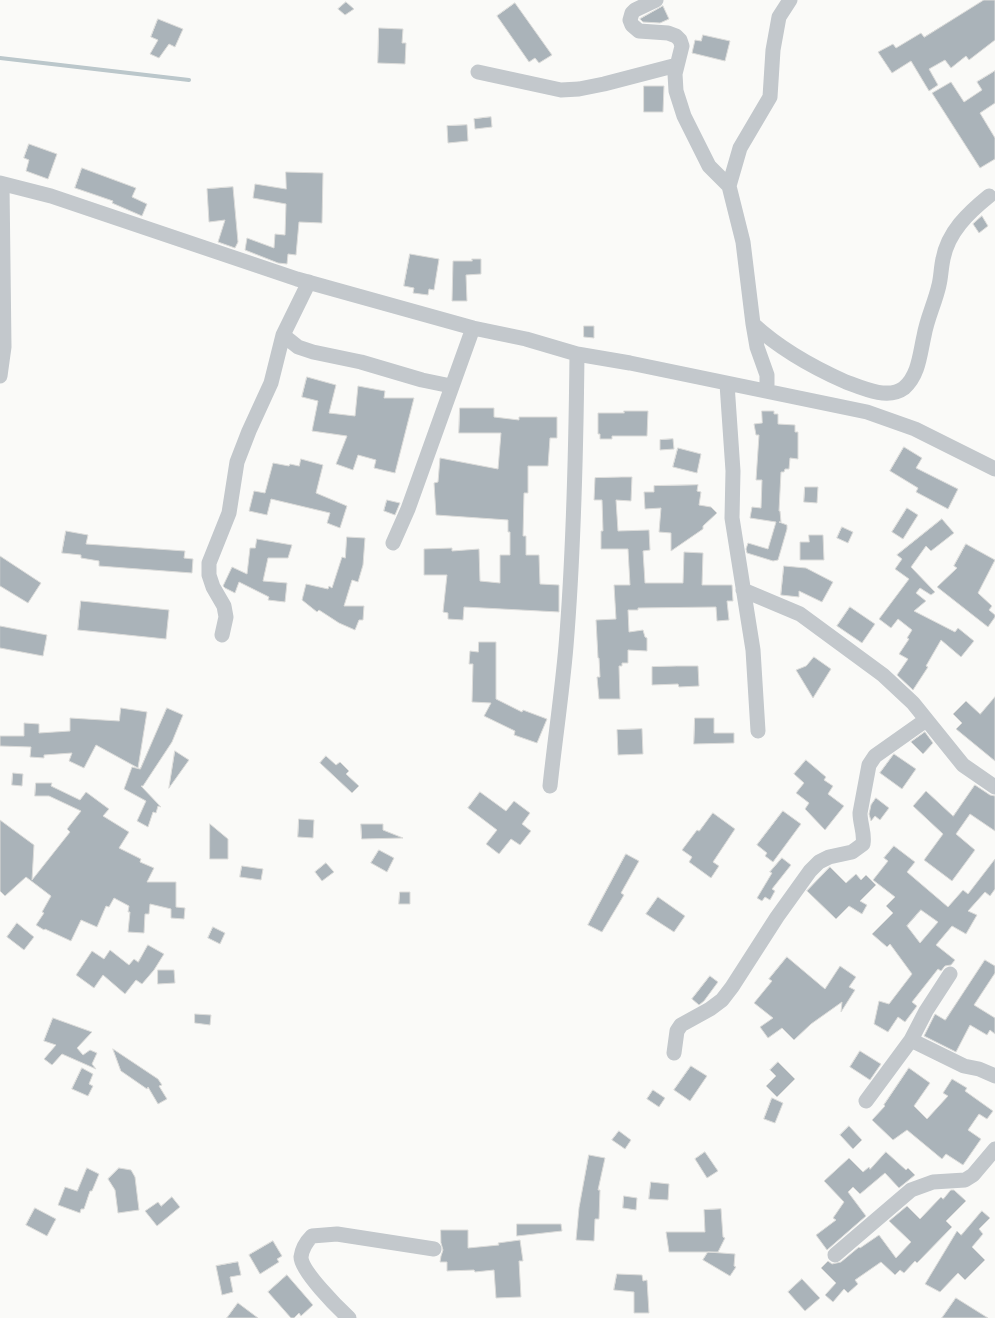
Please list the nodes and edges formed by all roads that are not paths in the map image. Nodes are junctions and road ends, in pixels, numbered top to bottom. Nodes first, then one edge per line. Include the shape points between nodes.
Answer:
1 (656, 0) edge
2 (790, 0) edge
3 (676, 65) junction
4 (478, 72) dead end
5 (1, 184) edge
6 (729, 186) junction
7 (989, 196) dead end
8 (309, 282) junction
9 (753, 324) junction
10 (473, 328) junction
11 (283, 335) junction
12 (577, 354) junction
13 (0, 376) edge
14 (727, 384) junction
15 (452, 386) junction
16 (767, 391) junction
17 (995, 469) edge
18 (393, 543) dead end
19 (743, 590) junction
20 (222, 635) dead end
21 (926, 720) junction
22 (758, 731) dead end
23 (550, 786) dead end
24 (995, 787) edge
25 (950, 974) dead end
26 (911, 1040) junction
27 (674, 1053) dead end
28 (995, 1076) edge
29 (866, 1101) dead end
30 (995, 1149) edge
31 (434, 1249) dead end
32 (835, 1255) dead end
33 (349, 1318) edge

1 - 3 street via 635,10 630,20 639,32 676,36 682,46
2 - 6 street via 778,17 770,98 740,148
3 - 4 street via 604,84 561,90
3 - 6 street via 675,82 684,116 709,166
5 - 8 street via 51,196
5 - 13 street via 4,347
6 - 9 street via 743,242
7 - 9 street via 959,223 948,242 919,363 902,389 882,393 860,388 828,374 771,341
8 - 10 street
8 - 11 street
9 - 16 street via 767,375
10 - 12 street
10 - 15 street
11 - 15 street via 298,347 313,352
11 - 20 street via 271,383 237,462 229,514 209,563 209,574 226,617
12 - 14 street
12 - 23 street via 576,448 566,647
14 - 16 street
14 - 19 street via 733,471 732,518
15 - 18 street
16 - 17 street via 867,412 915,429
19 - 21 street via 800,614 882,675 913,703
19 - 22 street via 753,650
21 - 24 street via 963,765
21 - 27 street via 874,756 868,766 860,813 863,844 852,852 819,862 810,870 722,1000 681,1025
25 - 26 street
26 - 28 street via 964,1066
26 - 29 street
30 - 32 street via 970,1178 933,1182 912,1190
31 - 33 street via 337,1234 312,1236 301,1256 302,1264

